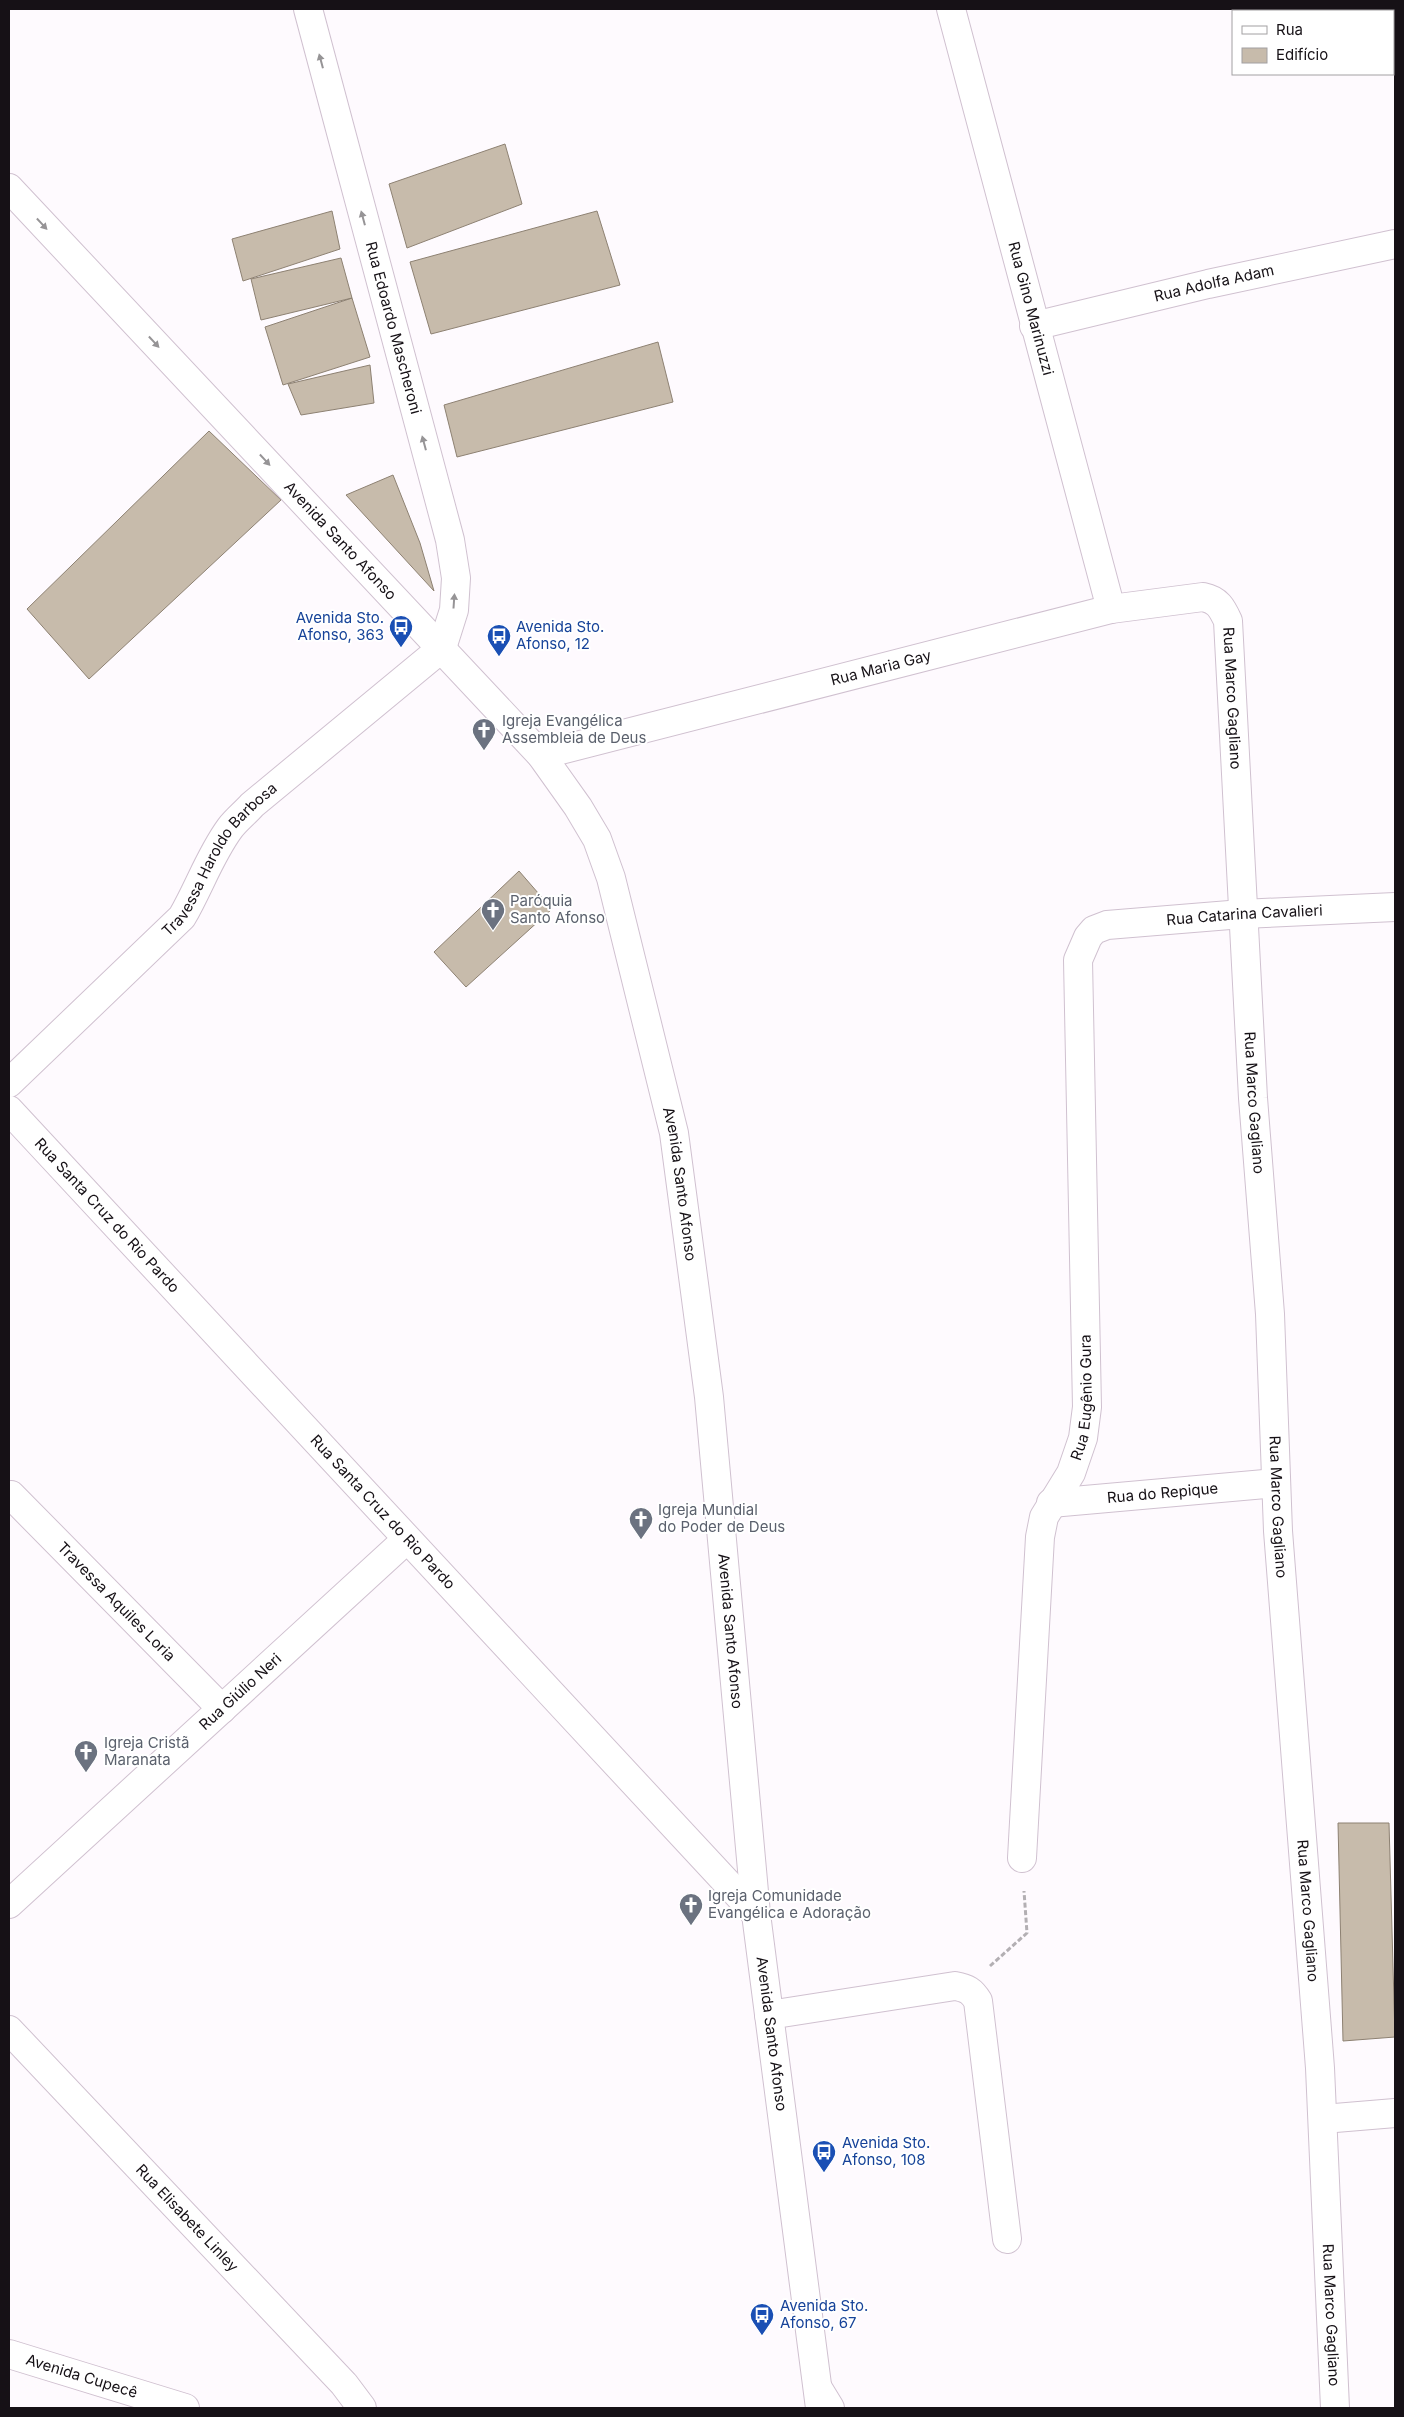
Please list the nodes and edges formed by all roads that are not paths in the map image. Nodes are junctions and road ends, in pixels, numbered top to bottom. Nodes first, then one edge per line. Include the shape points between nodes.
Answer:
1 (308, 9) edge
2 (951, 9) edge
3 (9, 188) edge
4 (1395, 244) edge
5 (1034, 326) junction
6 (1222, 607) joint
7 (1112, 609) junction
8 (442, 648) junction
9 (541, 755) junction
10 (1388, 907) edge
11 (1242, 914) junction
12 (1094, 930) joint
13 (9, 1083) edge
14 (9, 1110) edge
15 (1276, 1483) junction
16 (11, 1495) dead end
17 (1051, 1503) junction
18 (406, 1540) junction
19 (222, 1709) junction
20 (1022, 1858) road end
21 (9, 1904) edge
22 (756, 1914) junction
23 (769, 2015) junction
24 (9, 2030) edge
25 (1395, 2113) edge
26 (1323, 2119) junction
27 (1007, 2239) dead end
28 (9, 2354) edge
29 (823, 2402) edge
30 (184, 2408) edge
31 (362, 2408) edge
32 (1335, 2408) edge

8 -> 1 street, Rua Edoardo Mascheroni via 454,610 456,578 450,540
2 - 5 street, Rua Gino Marinuzzi
3 -> 8 street, Avenida Santo Afonso
4 - 5 street, Rua Adolfa Adam
5 - 7 street, Rua Gino Marinuzzi
6 - 7 street, Rua Maria Gay via 1214,599 1203,597
6 - 11 street, Rua Marco Gagliano via 1228,621
7 - 9 street, Rua Maria Gay
8 - 9 street, Avenida Santo Afonso
8 - 13 street, Travessa Haroldo Barbosa via 252,805 226,835 182,917
9 - 22 street, Avenida Santo Afonso via 597,839 612,878 674,1132 709,1397
10 - 11 street, Rua Catarina Cavalieri
11 - 12 street, Rua Catarina Cavalieri via 1107,924
11 - 15 street, Rua Marco Gagliano via 1270,1314
12 - 17 street, Rua Eugênio Gura via 1082,946 1078,960 1087,1407 1083,1438 1071,1473
14 - 18 street, Rua Santa Cruz do Rio Pardo
15 - 17 street, Rua do Repique
15 - 26 street, Rua Marco Gagliano
16 - 19 street, Travessa Aquiles Loria
17 - 20 street, Rua Eugênio Gura via 1040,1537
18 - 19 street, Rua Giúlio Neri
18 - 22 street, Rua Santa Cruz do Rio Pardo
19 - 21 street, Rua Giúlio Neri
22 - 23 street, Avenida Santo Afonso
23 - 27 street via 955,1986 974,1993 978,2001
23 - 29 street, Avenida Santo Afonso
24 - 31 street, Rua Elisabete Linley via 344,2384
25 - 26 street
26 - 32 street, Rua Marco Gagliano
28 - 30 street, Avenida Cupecê

